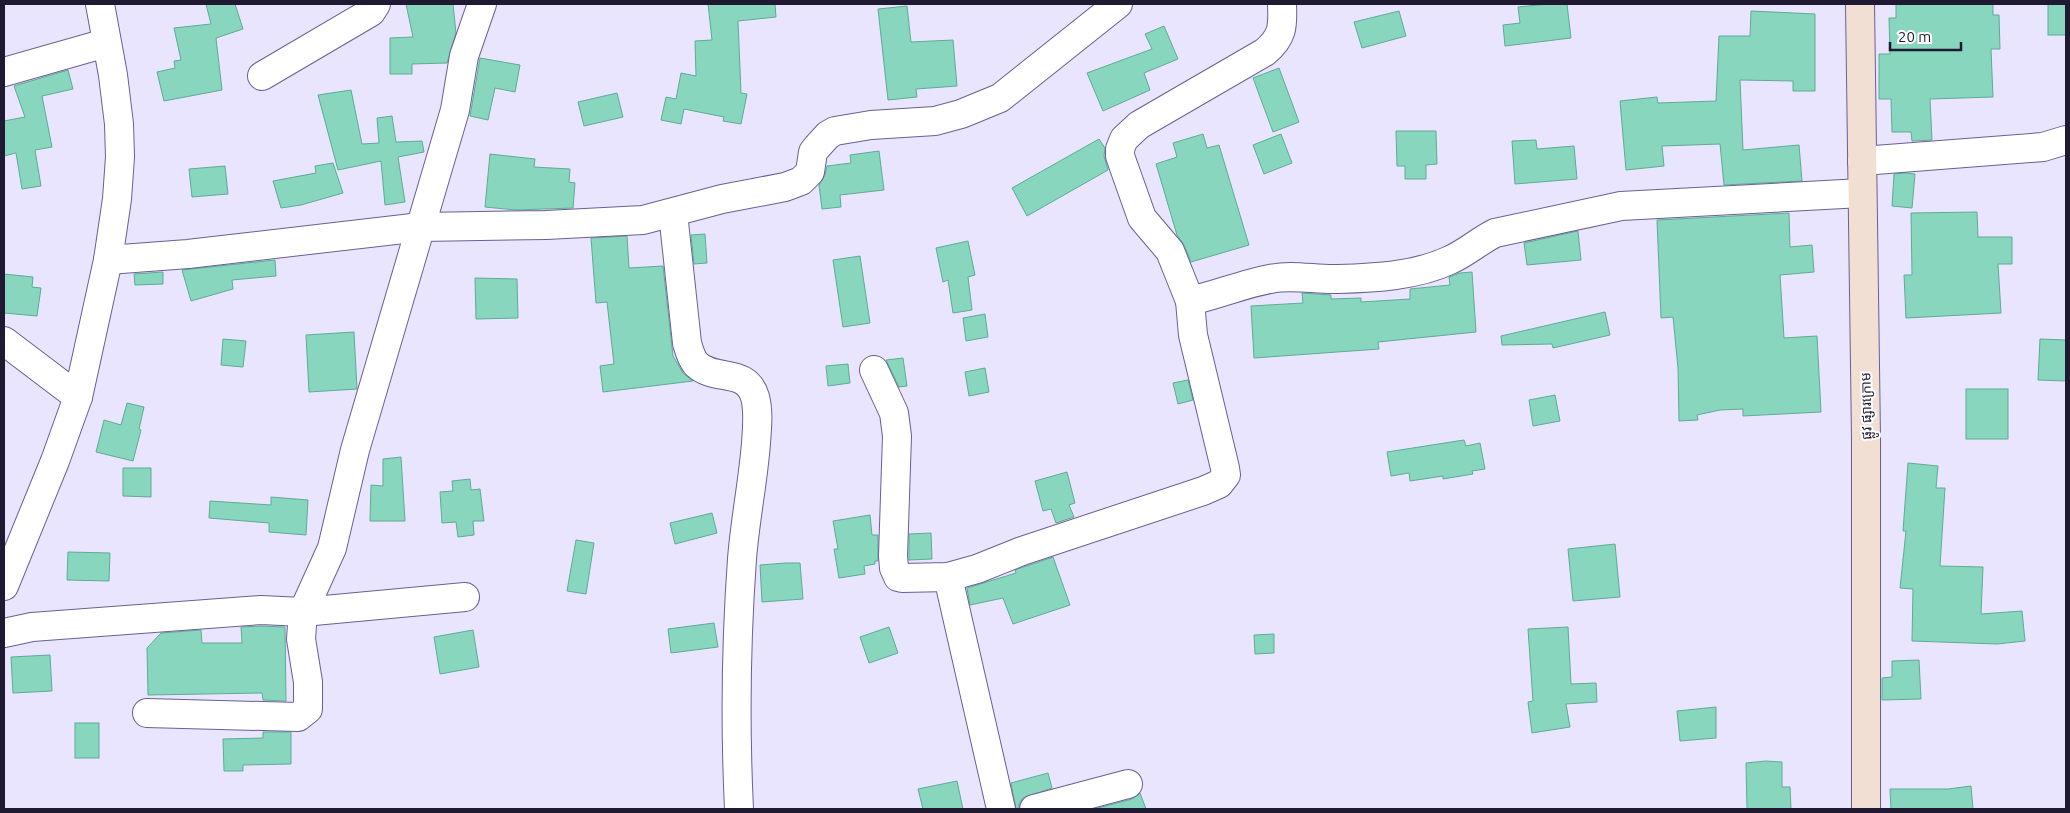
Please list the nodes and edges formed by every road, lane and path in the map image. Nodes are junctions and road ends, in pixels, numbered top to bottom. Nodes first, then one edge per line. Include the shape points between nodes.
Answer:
1 (100, 4) edge
2 (376, 4) edge
3 (482, 4) edge
4 (1118, 4) edge
5 (1282, 4) edge
6 (1860, 4) edge
7 (106, 43) junction
8 (4, 72) edge
9 (262, 76) dead end
10 (2066, 140) edge
11 (1862, 161) junction
12 (1862, 192) junction
13 (672, 213) junction
14 (421, 227) junction
15 (108, 260) junction
16 (1190, 301) junction
17 (4, 341) edge
18 (874, 370) dead end
19 (78, 397) junction
20 (948, 577) junction
21 (4, 586) edge
22 (465, 597) dead end
23 (303, 612) junction
24 (4, 633) edge
25 (147, 713) dead end
26 (1128, 784) dead end
27 (740, 809) edge
28 (1000, 809) edge
29 (1034, 809) edge
30 (1866, 809) edge

1 - 7 street
2 - 9 street via 371,12
3 - 14 street via 464,56 455,110
4 - 13 street via 1009,92 986,105 935,122 835,131 816,147 810,172 801,181
5 - 16 street via 1283,25 1273,45 1139,125 1124,139 1120,149 1142,218 1170,251
6 - 11 main road, ផ្លូវ ផ្សារក្រោម
7 - 8 street
7 - 15 street via 113,75 120,157
10 - 11 street via 2043,147
11 - 12 main road, ផ្លូវ ផ្សារក្រោម
12 - 16 street via 1621,206 1495,233 1448,261 1414,272 1336,280 1284,277
12 - 30 main road, ផ្លូវ ផ្សារក្រោម
13 - 14 street via 643,220 556,225
13 - 27 street via 691,355 706,371 745,380 756,399 754,474 742,558 738,644
14 - 15 street
14 - 23 street via 355,450 332,548
15 - 19 street
16 - 20 street via 1191,325 1225,468 1223,480 1203,491
17 - 19 street
18 - 20 street via 894,413 897,436 894,568 902,578
19 - 21 street
20 - 28 street
22 - 23 street
23 - 24 street via 261,610 32,627
23 - 25 street via 301,639 308,682 308,709 298,717
26 - 29 street

